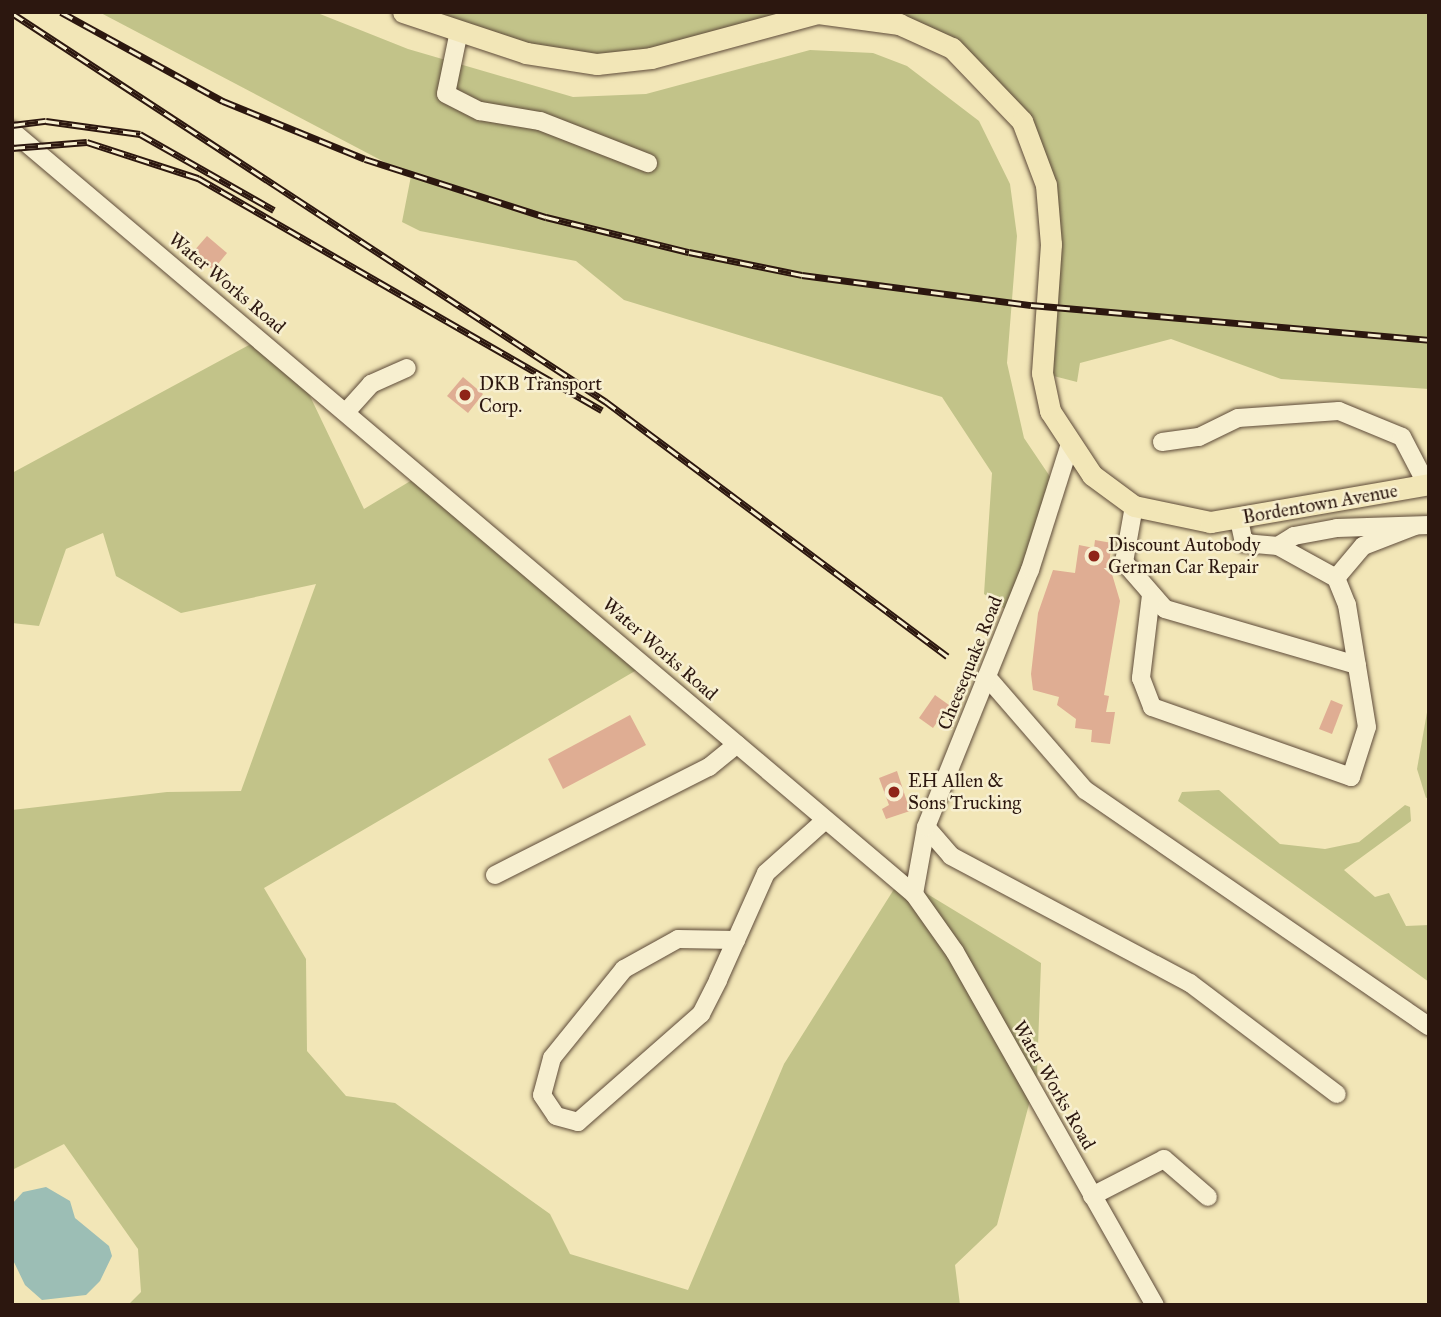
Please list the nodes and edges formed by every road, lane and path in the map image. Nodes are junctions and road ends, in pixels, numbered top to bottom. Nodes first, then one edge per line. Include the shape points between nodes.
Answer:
1 (402, 12) edge
2 (458, 31) junction
3 (12, 131) edge
4 (648, 163) dead end
5 (407, 368) dead end
6 (346, 411) junction
7 (1162, 442) dead end
8 (1069, 447) junction
9 (1428, 484) edge
10 (1134, 506) junction
11 (1239, 520) junction
12 (1422, 526) edge
13 (1278, 546) junction
14 (1335, 578) junction
15 (1151, 595) junction
16 (1357, 665) junction
17 (987, 677) junction
18 (737, 744) junction
19 (823, 822) junction
20 (926, 827) junction
21 (495, 875) dead end
22 (914, 894) junction
23 (736, 940) junction
24 (1429, 1026) edge
25 (1337, 1094) dead end
26 (1092, 1196) junction
27 (1208, 1197) dead end
28 (1155, 1305) edge

1 - 2 main road, Bordentown Avenue
2 - 4 street via 446,94 480,111 540,121
2 - 8 main road, Bordentown Avenue via 526,53 597,64 651,58 818,13 899,24 952,48 1023,121 1046,185 1051,244 1042,373 1050,411
3 - 6 street, Water Works Road
5 - 6 street via 371,384
6 - 18 street, Water Works Road
7 - 9 street via 1199,436 1237,418 1339,411 1402,437
8 - 10 main road, Bordentown Avenue via 1092,475
8 - 17 street, Cheesequake Road via 1030,570
9 - 11 main road, Bordentown Avenue
10 - 11 main road, Bordentown Avenue via 1181,521
10 - 15 street via 1124,562
11 - 13 street via 1244,543
12 - 13 street via 1401,522 1338,528 1294,536
12 - 14 street via 1363,545
13 - 14 street
14 - 16 street via 1347,605
15 - 16 street via 1173,613
15 - 16 street via 1142,678 1152,707 1351,777 1367,727
17 - 20 street, Cheesequake Road
17 - 24 street via 1085,790
18 - 19 street, Water Works Road
18 - 21 street via 709,767
19 - 22 street, Water Works Road
19 - 23 street via 766,873
20 - 22 street, Cheesequake Road
20 - 25 street via 951,856 1190,983
22 - 26 street, Water Works Road via 955,952
23 - 23 street via 701,1014 578,1122 556,1116 542,1095 552,1058 624,969 678,940
26 - 27 street via 1164,1159
26 - 28 street, Water Works Road

